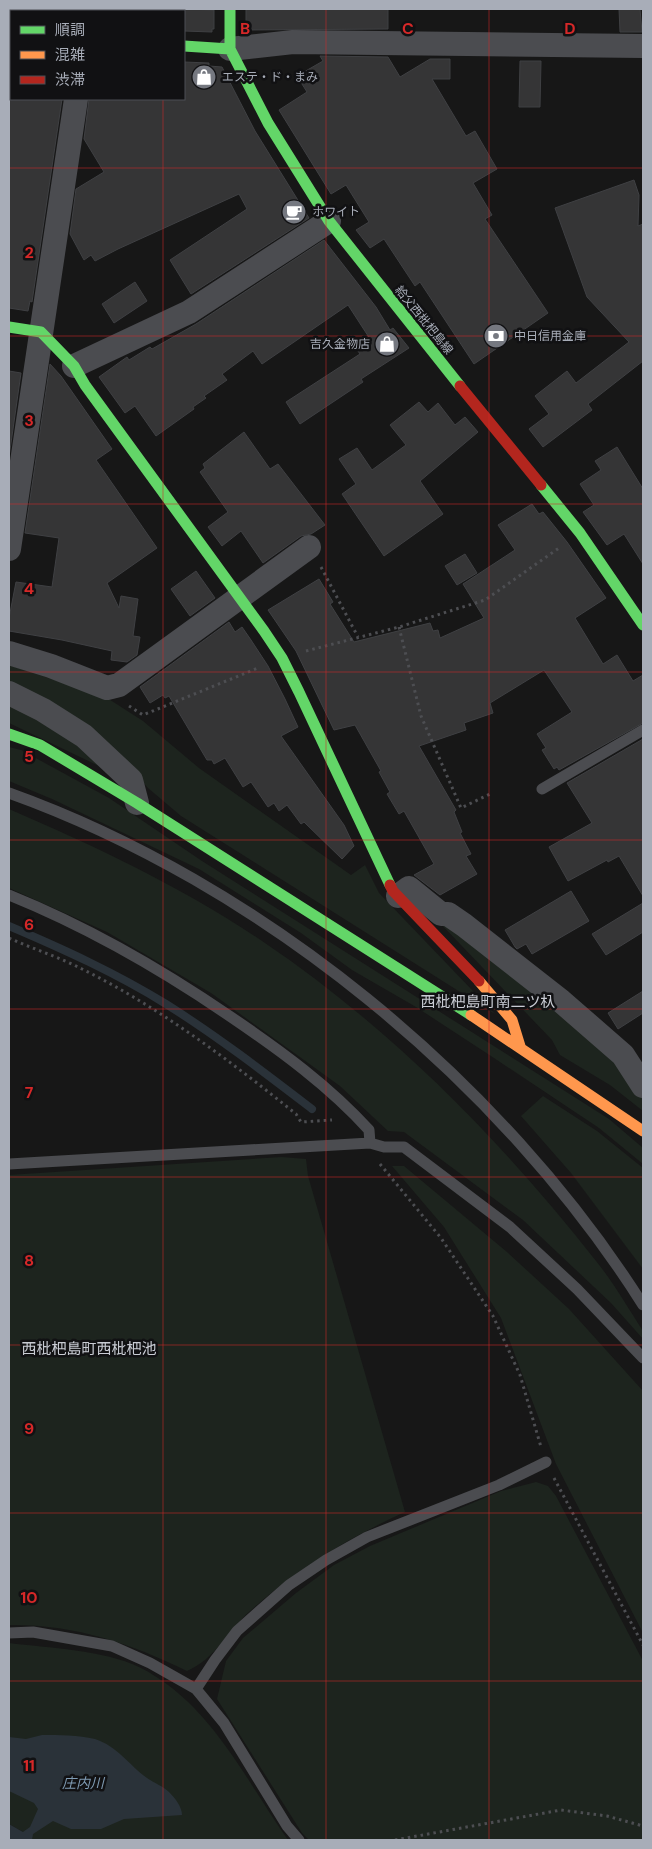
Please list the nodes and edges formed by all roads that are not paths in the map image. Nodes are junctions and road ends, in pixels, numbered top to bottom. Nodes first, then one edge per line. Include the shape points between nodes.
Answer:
1 (230, 9) edge
2 (185, 46) edge
3 (643, 46) edge
4 (230, 50) junction
5 (76, 100) edge
6 (330, 221) junction
7 (9, 327) edge
8 (41, 332) junction
9 (74, 366) junction
10 (309, 547) road end
11 (9, 549) edge
12 (240, 598) junction
13 (643, 625) edge
14 (9, 653) edge
15 (9, 692) edge
16 (643, 730) edge
17 (9, 734) edge
18 (542, 789) dead end
19 (9, 793) edge
20 (137, 803) junction
21 (9, 895) edge
22 (398, 896) junction
23 (520, 1046) junction
24 (623, 1055) junction
25 (643, 1067) edge
26 (643, 1086) edge
27 (643, 1131) edge
28 (370, 1143) junction
29 (9, 1164) edge
30 (643, 1305) edge
31 (643, 1358) edge
32 (546, 1462) road end
33 (9, 1633) edge
34 (196, 1688) junction
35 (299, 1840) edge

1 - 4 street, 給父西枇杷島線
2 - 4 street
3 - 4 street via 293,42
4 - 6 street, 給父西枇杷島線 via 268,123
5 - 8 street
6 - 9 street via 189,312
6 - 13 street, 給父西枇杷島線 via 580,534
7 - 8 street
8 - 9 street
8 - 11 street
9 - 12 street
10 - 12 street
12 - 14 street via 119,685 107,688
12 - 22 street via 282,658
15 - 20 street via 50,714 90,742 131,780
16 - 18 lane
17 - 20 street via 40,745
19 - 30 lane via 61,813 191,877 304,952 400,1026 517,1140 574,1208
20 - 23 street
21 - 28 lane via 104,938 151,964 273,1046 336,1095 369,1130
22 - 23 street via 512,1020
22 - 24 street via 409,888 441,914 456,919 561,1001
23 - 27 street
24 - 25 lane
24 - 26 street
28 - 29 lane
28 - 31 lane via 404,1147 468,1194 545,1259 614,1325
32 - 34 lane via 499,1485 367,1537 326,1560 289,1585 237,1631
33 - 34 lane via 33,1632 112,1646
34 - 35 lane via 224,1723 287,1826

